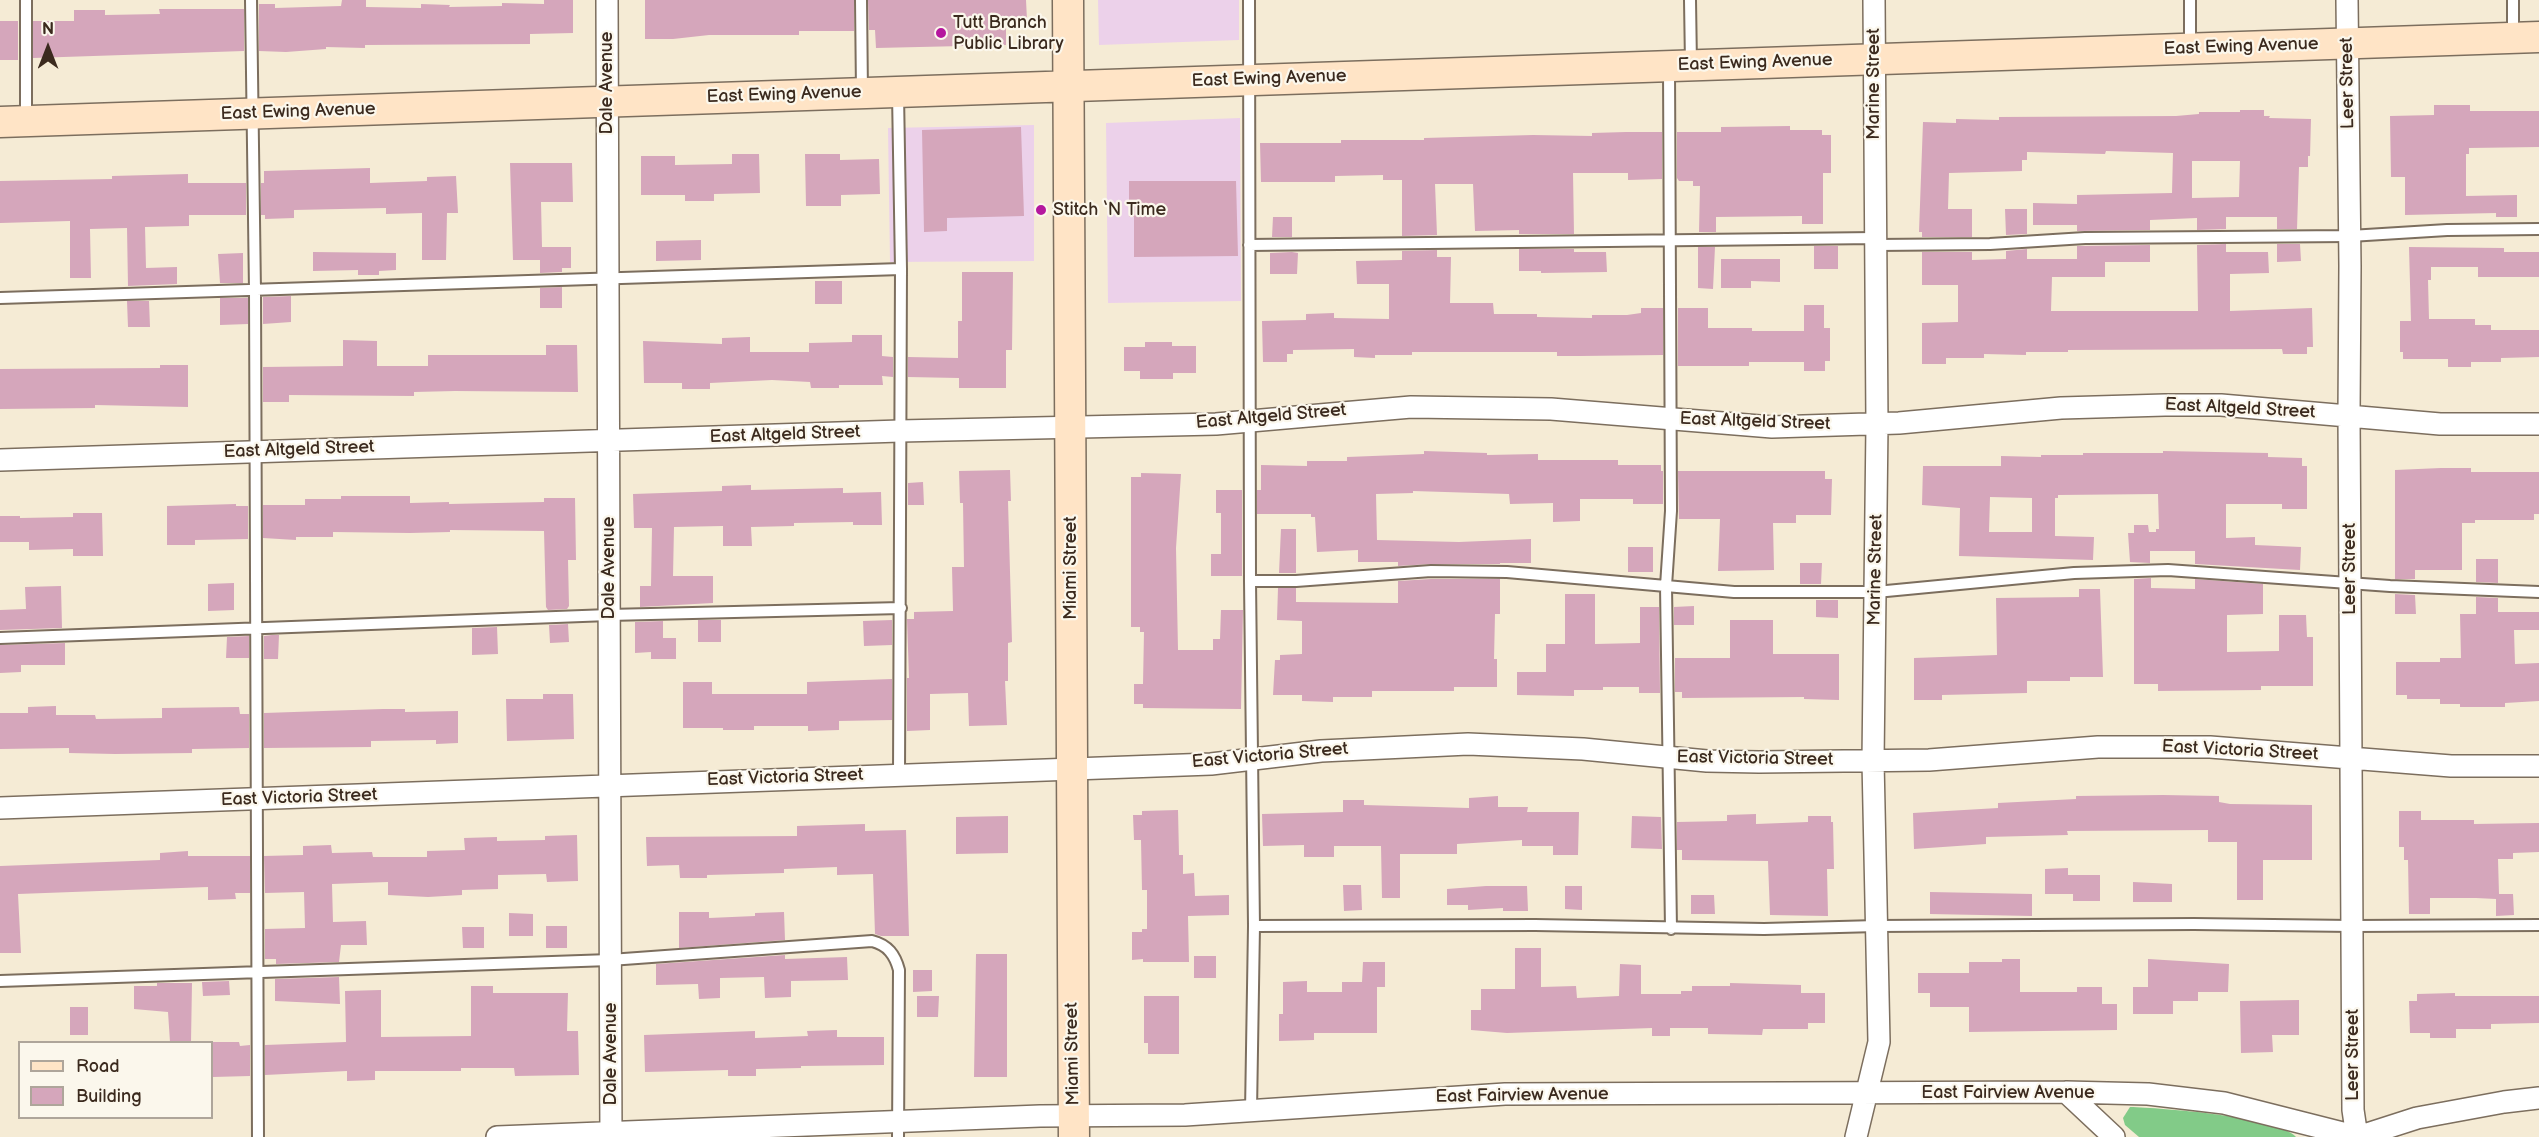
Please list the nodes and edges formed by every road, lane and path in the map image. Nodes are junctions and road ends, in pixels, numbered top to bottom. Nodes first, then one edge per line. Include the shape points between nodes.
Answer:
1 (26, 0) edge
2 (251, 0) edge
3 (607, 0) edge
4 (861, 0) edge
5 (1068, 0) edge
6 (1250, 0) edge
7 (1690, 0) edge
8 (1874, 0) edge
9 (2190, 0) edge
10 (2347, 0) edge
11 (2513, 0) edge
12 (2526, 38) edge
13 (2347, 43) junction
14 (2190, 48) junction
15 (1874, 59) junction
16 (1680, 65) junction
17 (1249, 79) junction
18 (1070, 85) junction
19 (898, 90) junction
20 (862, 92) junction
21 (608, 100) junction
22 (251, 114) junction
23 (13, 122) edge
24 (2539, 229) edge
25 (2350, 236) junction
26 (1668, 240) junction
27 (1876, 241) junction
28 (1249, 245) junction
29 (901, 268) junction
30 (608, 279) junction
31 (255, 291) junction
32 (0, 298) edge
33 (2349, 415) junction
34 (1669, 420) junction
35 (1250, 421) junction
36 (1877, 424) junction
37 (2539, 424) edge
38 (1070, 427) junction
39 (900, 431) junction
40 (608, 440) junction
41 (254, 452) junction
42 (0, 460) edge
43 (1250, 581) junction
44 (2350, 583) junction
45 (1666, 586) junction
46 (1876, 592) junction
47 (2539, 592) edge
48 (901, 608) junction
49 (609, 615) junction
50 (256, 629) junction
51 (0, 638) edge
52 (1669, 757) junction
53 (2352, 758) junction
54 (1252, 760) junction
55 (1873, 761) junction
56 (2539, 765) edge
57 (1071, 769) junction
58 (899, 774) junction
59 (609, 785) junction
60 (258, 800) junction
61 (0, 808) edge
62 (2539, 925) edge
63 (1254, 926) junction
64 (1877, 926) junction
65 (2352, 926) junction
66 (1671, 929) junction
67 (610, 960) junction
68 (258, 973) junction
69 (0, 981) edge
70 (2066, 1092) junction
71 (1866, 1094) junction
72 (2539, 1098) edge
73 (1251, 1111) junction
74 (1074, 1126) edge
75 (898, 1129) edge
76 (611, 1135) edge
77 (258, 1137) edge
78 (497, 1137) edge
79 (1856, 1137) edge
80 (2114, 1137) edge
81 (2357, 1137) edge

1 - 23 lane
2 - 22 lane
3 - 21 street, Dale Avenue
4 - 20 lane
5 - 18 street, Miami Street
6 - 17 lane
7 - 16 lane
8 - 15 street, Marine Street
9 - 14 lane
10 - 13 street, Leer Street
11 - 12 lane
12 - 13 street, East Ewing Avenue
13 - 14 street, East Ewing Avenue
13 - 25 street, Leer Street
14 - 15 street, East Ewing Avenue
15 - 16 street, East Ewing Avenue
15 - 27 street, Marine Street
16 - 17 street, East Ewing Avenue
16 - 26 lane
17 - 18 street, East Ewing Avenue
17 - 28 lane
18 - 19 street, East Ewing Avenue
18 - 38 street, Miami Street
19 - 20 street, East Ewing Avenue
19 - 29 lane
20 - 21 street, East Ewing Avenue
21 - 22 street, East Ewing Avenue
21 - 30 street, Dale Avenue
22 - 23 street, East Ewing Avenue
22 - 31 lane
24 - 25 lane
25 - 27 lane via 2085,238 1990,244
25 - 33 street, Leer Street
26 - 27 lane
26 - 28 lane
26 - 34 lane
27 - 36 street, Marine Street
28 - 35 lane
29 - 30 lane
29 - 39 lane
30 - 31 lane
30 - 40 street, Dale Avenue
31 - 32 lane
31 - 41 lane
33 - 36 street, East Altgeld Street via 2221,405 2165,405 2061,408
33 - 37 street, East Altgeld Street via 2440,424
33 - 44 street, Leer Street
34 - 35 street, East Altgeld Street via 1594,412 1457,406 1358,410
34 - 36 street, East Altgeld Street via 1772,427
34 - 45 lane via 1671,511
35 - 38 street, East Altgeld Street
35 - 43 lane
36 - 46 street, Marine Street
38 - 39 street, East Altgeld Street
38 - 57 street, Miami Street
39 - 40 street, East Altgeld Street
39 - 48 lane
40 - 41 street, East Altgeld Street
40 - 49 street, Dale Avenue
41 - 42 street, East Altgeld Street
41 - 50 lane
43 - 45 lane via 1431,571 1507,572
43 - 54 lane
44 - 46 lane via 2168,570 2074,573
44 - 47 lane
44 - 53 street, Leer Street
45 - 46 lane via 1734,592
45 - 52 lane
46 - 55 street, Marine Street
48 - 49 lane
48 - 58 lane
49 - 50 lane
49 - 59 street, Dale Avenue
50 - 51 lane
50 - 60 lane
52 - 54 street, East Victoria Street via 1468,744 1332,750
52 - 55 street, East Victoria Street via 1760,762
52 - 66 lane
53 - 55 street, East Victoria Street via 2148,746
53 - 56 street, East Victoria Street via 2451,766
53 - 65 street, Leer Street
54 - 57 street, East Victoria Street
54 - 63 lane
55 - 64 street, Marine Street
57 - 58 street, East Victoria Street
57 - 74 street, Miami Street
58 - 59 street, East Victoria Street
59 - 60 street, East Victoria Street
59 - 67 street, Dale Avenue
60 - 61 street, East Victoria Street
60 - 68 lane
62 - 65 lane
63 - 66 lane via 1535,925
63 - 73 lane
64 - 65 lane
64 - 66 lane
64 - 71 street, Marine Street via 1879,1042
65 - 81 street, Leer Street
67 - 68 lane
67 - 75 lane via 879,943 895,956 899,970
67 - 76 street, Dale Avenue
68 - 69 lane
68 - 77 lane
70 - 71 street, East Fairview Avenue
70 - 80 street
70 - 81 street, East Fairview Avenue via 2148,1094 2215,1102
71 - 73 street, East Fairview Avenue via 1505,1094
71 - 79 street, Marine Street
72 - 81 street via 2417,1118
73 - 74 street, East Fairview Avenue
74 - 75 street, East Fairview Avenue
75 - 76 street, East Fairview Avenue
76 - 78 street, East Fairview Avenue

